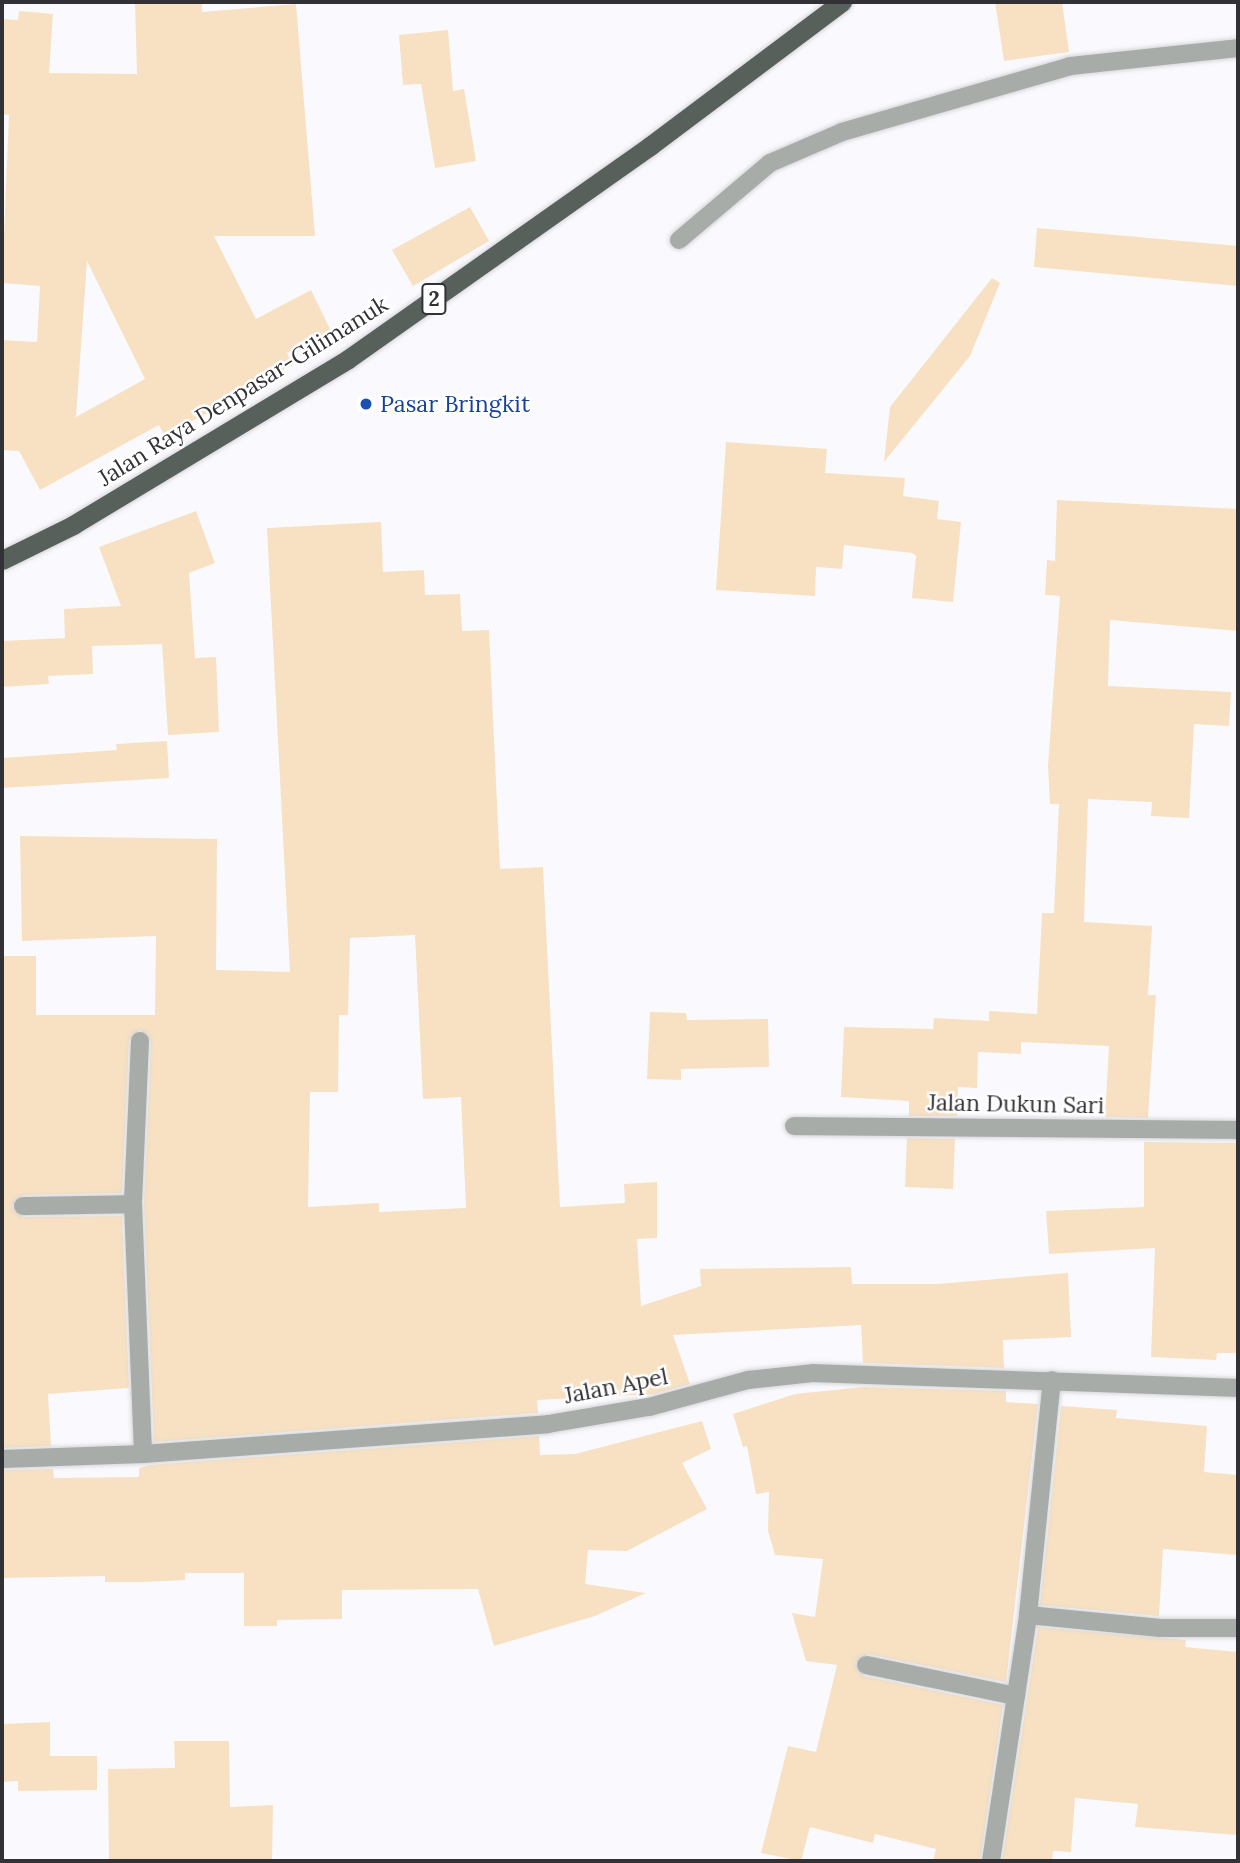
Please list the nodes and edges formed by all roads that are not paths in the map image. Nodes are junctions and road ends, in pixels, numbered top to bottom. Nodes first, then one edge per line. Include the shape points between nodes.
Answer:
1 (842, 2) edge
2 (1238, 48) edge
3 (679, 240) dead end
4 (2, 560) edge
5 (140, 1041) dead end
6 (794, 1126) dead end
7 (1238, 1130) edge
8 (133, 1204) junction
9 (23, 1206) dead end
10 (1052, 1380) junction
11 (1238, 1388) edge
12 (143, 1454) junction
13 (2, 1459) edge
14 (1028, 1615) junction
15 (1238, 1628) edge
16 (866, 1665) dead end
17 (1016, 1696) junction
18 (991, 1861) edge

1 - 4 highway, Jalan Raya Denpasar-Gilimanuk / 2 via 640,154 348,359 73,524
2 - 3 street via 1070,66 842,132 770,163
5 - 8 street
6 - 7 street, Jalan Dukun Sari
8 - 9 street
8 - 12 street
10 - 11 street, Jalan Apel
10 - 12 street, Jalan Apel via 813,1373 748,1380 649,1407 548,1424
10 - 14 street
12 - 13 street, Jalan Apel
14 - 15 street via 1160,1628
14 - 17 street
16 - 17 street
17 - 18 street

